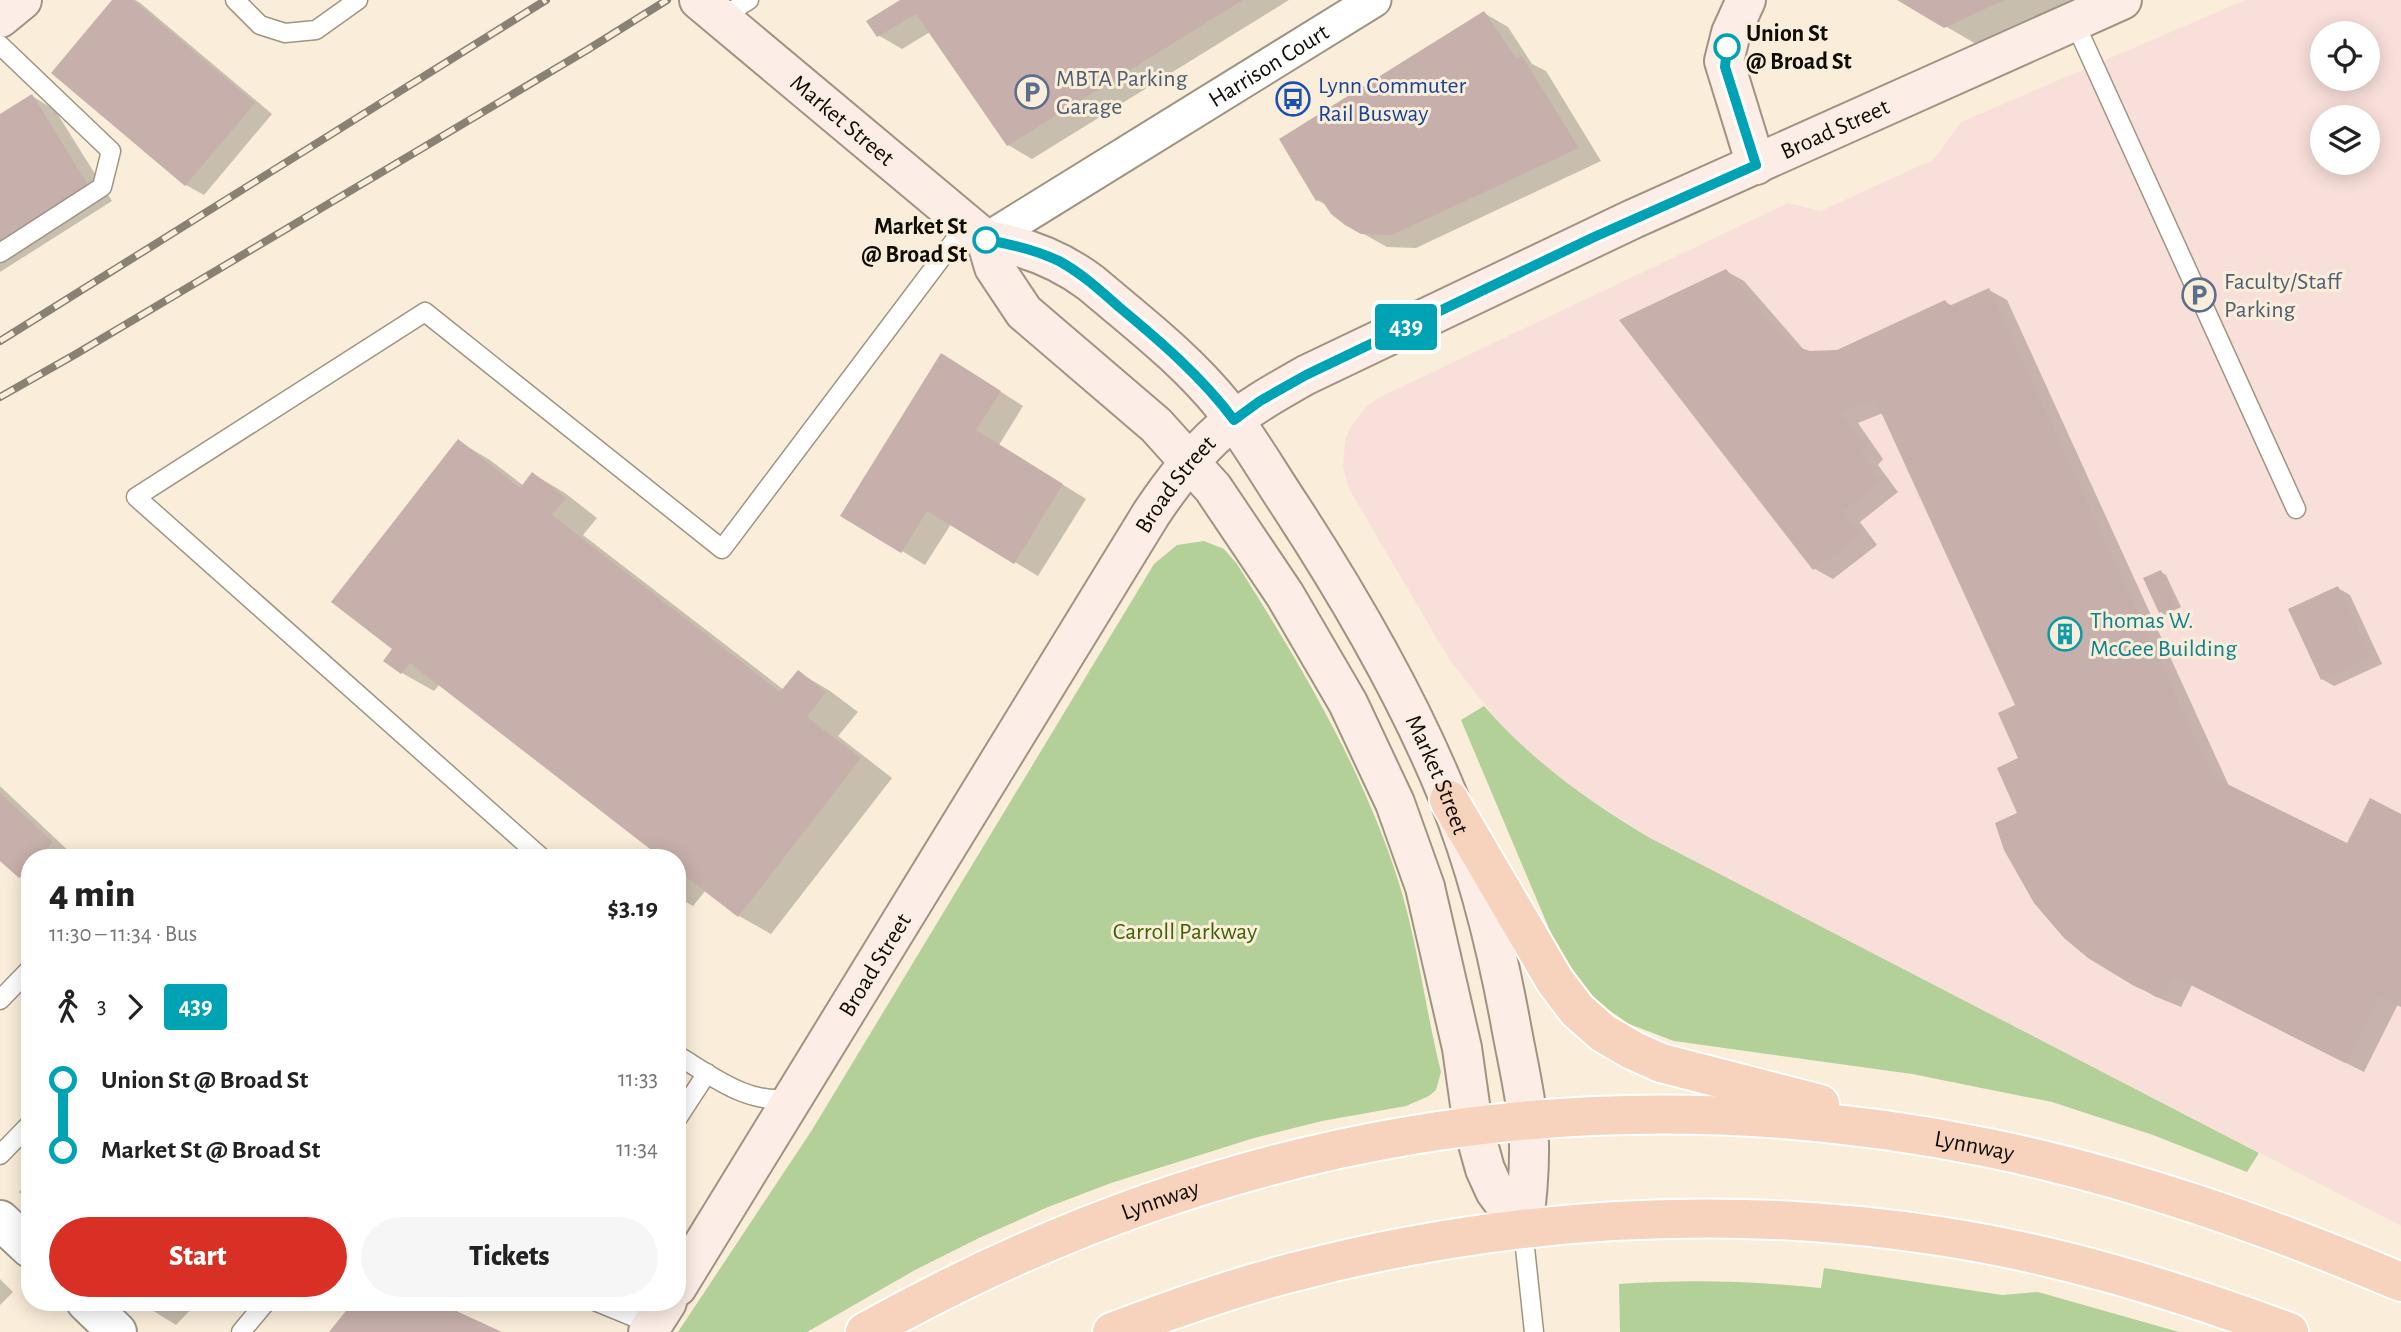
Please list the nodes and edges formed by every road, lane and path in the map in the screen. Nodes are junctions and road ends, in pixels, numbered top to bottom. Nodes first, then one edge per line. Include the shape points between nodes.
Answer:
1 (22, 0) edge
2 (235, 0) edge
3 (358, 0) edge
4 (1374, 0) edge
5 (1746, 0) edge
6 (2122, 0) edge
7 (723, 6) edge
8 (0, 18) edge
9 (2074, 22) junction
10 (0, 45) edge
11 (1756, 165) junction
12 (977, 232) junction
13 (0, 253) edge
14 (1234, 420) junction
15 (1191, 461) junction
16 (2296, 509) dead end
17 (1450, 800) junction
18 (532, 849) edge
19 (21, 978) edge
20 (0, 1000) edge
21 (686, 1060) edge
22 (707, 1073) junction
23 (793, 1098) junction
24 (686, 1105) edge
25 (1527, 1120) junction
26 (1474, 1126) junction
27 (21, 1133) edge
28 (1992, 1149) junction
29 (0, 1155) edge
30 (0, 1220) edge
31 (1523, 1229) junction
32 (21, 1240) edge
33 (686, 1266) edge
34 (2401, 1282) edge
35 (95, 1311) edge
36 (258, 1311) edge
37 (626, 1311) edge
38 (656, 1320) edge
39 (117, 1332) edge
40 (241, 1332) edge
41 (865, 1332) edge
42 (1112, 1332) edge
43 (1534, 1332) edge
44 (2289, 1332) edge

1 - 8 main road
2 - 3 lane via 260,25 285,33 316,30
4 - 12 street, Harrison Court
5 - 11 main road via 1724,61
6 - 9 main road, Broad Street
7 - 12 main road, Market Street
9 - 11 main road, Broad Street
9 - 16 lane
10 - 13 lane via 111,151 102,187
11 - 14 main road, Broad Street via 1602,233 1306,375
12 - 14 main road, Market Street via 1043,254 1076,271 1176,357
12 - 15 main road via 1024,312 1137,407
12 - 18 lane via 722,549 425,312 136,497
14 - 15 main road, Broad Street
14 - 17 main road, Market Street via 1390,673
15 - 23 main road, Broad Street via 1151,514
15 - 26 main road, Market Street via 1225,503 1338,686 1395,803 1427,897 1465,1063
17 - 25 main road, Market Street via 1501,974
17 - 28 highway via 1555,981 1577,1010 1616,1042 1661,1063
19 - 20 lane
21 - 22 lane
22 - 23 lane via 744,1093 774,1100
22 - 24 lane
23 - 33 main road, Broad Street
25 - 26 highway, Lynnway
25 - 28 highway, Lynnway via 1672,1113 1747,1116 1846,1124
25 - 31 main road via 1529,1169
26 - 31 main road via 1494,1191
26 - 41 highway, Lynnway via 1328,1151 1191,1187 992,1265
27 - 29 lane
28 - 34 highway, Lynnway via 2092,1172 2193,1203
30 - 32 street
31 - 42 highway via 1387,1251 1290,1273
31 - 43 lane
31 - 44 highway via 1593,1222 1726,1219 1814,1222 1941,1236 2134,1280
35 - 39 street
36 - 40 lane
37 - 38 lane

